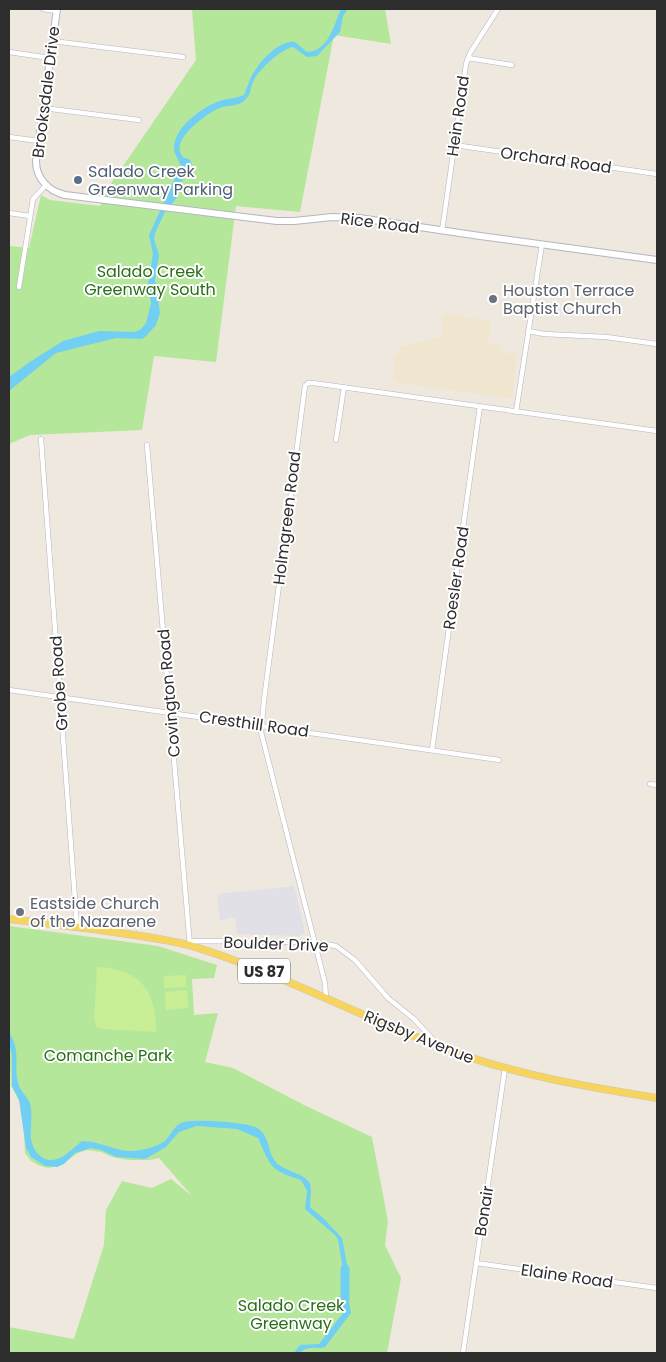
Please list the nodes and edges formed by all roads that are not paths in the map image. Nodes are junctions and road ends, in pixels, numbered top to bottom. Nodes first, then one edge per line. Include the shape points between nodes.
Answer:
1 (43, 9) edge
2 (498, 9) edge
3 (57, 10) edge
4 (52, 41) junction
5 (9, 52) edge
6 (183, 57) dead end
7 (50, 58) junction
8 (468, 58) junction
9 (512, 65) dead end
10 (43, 108) junction
11 (140, 120) dead end
12 (9, 136) edge
13 (39, 141) junction
14 (454, 146) junction
15 (657, 174) edge
16 (46, 185) junction
17 (9, 213) edge
18 (30, 216) junction
19 (442, 231) junction
20 (542, 244) junction
21 (657, 260) edge
22 (19, 287) dead end
23 (528, 331) junction
24 (657, 344) edge
25 (344, 387) junction
26 (480, 406) junction
27 (516, 412) junction
28 (657, 431) edge
29 (41, 439) dead end
30 (336, 440) dead end
31 (147, 446) dead end
32 (9, 690) edge
33 (60, 697) junction
34 (171, 713) junction
35 (261, 725) junction
36 (432, 750) junction
37 (499, 760) dead end
38 (650, 784) dead end
39 (657, 785) edge
40 (9, 919) edge
41 (77, 927) junction
42 (314, 942) junction
43 (190, 944) junction
44 (326, 998) junction
45 (440, 1046) junction
46 (505, 1068) junction
47 (657, 1098) edge
48 (476, 1263) junction
49 (657, 1288) edge
50 (463, 1353) edge

1 - 3 street
2 - 8 street, Hein Road
3 - 4 street, Brooksdale Drive
4 - 6 street
4 - 7 street, Brooksdale Drive
5 - 7 street
7 - 10 street, Brooksdale Drive
8 - 9 street
8 - 14 street, Hein Road
10 - 11 street
10 - 13 street, Brooksdale Drive
12 - 13 street
13 - 16 street, Brooksdale Drive via 36,166
14 - 15 street, Orchard Road
14 - 19 street, Hein Road
16 - 18 street via 33,198
16 - 19 street, Rice Road via 58,193 286,222 359,218
17 - 18 street
18 - 22 street
19 - 20 street, Rice Road
20 - 21 street, Rice Road
20 - 23 street
23 - 24 street
23 - 27 street
25 - 26 street, Holmgreen Road
25 - 30 street
25 - 35 street, Holmgreen Road via 310,383 304,389
26 - 27 street, Holmgreen Road
26 - 36 street, Roesler Road
27 - 28 street, Holmgreen Road
29 - 33 street, Grobe Road
31 - 34 street, Covington Road
32 - 33 street, Cresthill Road
33 - 34 street, Cresthill Road
33 - 41 street, Grobe Road
34 - 35 street, Cresthill Road
34 - 43 street, Covington Road
35 - 36 street, Cresthill Road
35 - 42 street, Holmgreen Road
36 - 37 street, Cresthill Road
38 - 39 street
40 - 41 main road, Rigsby Avenue / US 87
41 - 43 main road, Rigsby Avenue / US 87
42 - 43 street, Boulder Drive
42 - 44 street, Holmgreen Road
42 - 45 street, Boulder Drive via 330,943 349,954 388,998
43 - 44 main road, Rigsby Avenue / US 87
44 - 45 main road, Rigsby Avenue / US 87
45 - 46 main road, Rigsby Avenue / US 87
46 - 47 main road, Rigsby Avenue / US 87
46 - 48 street, Bonair
48 - 49 street, Elaine Road
48 - 50 street, Bonair

